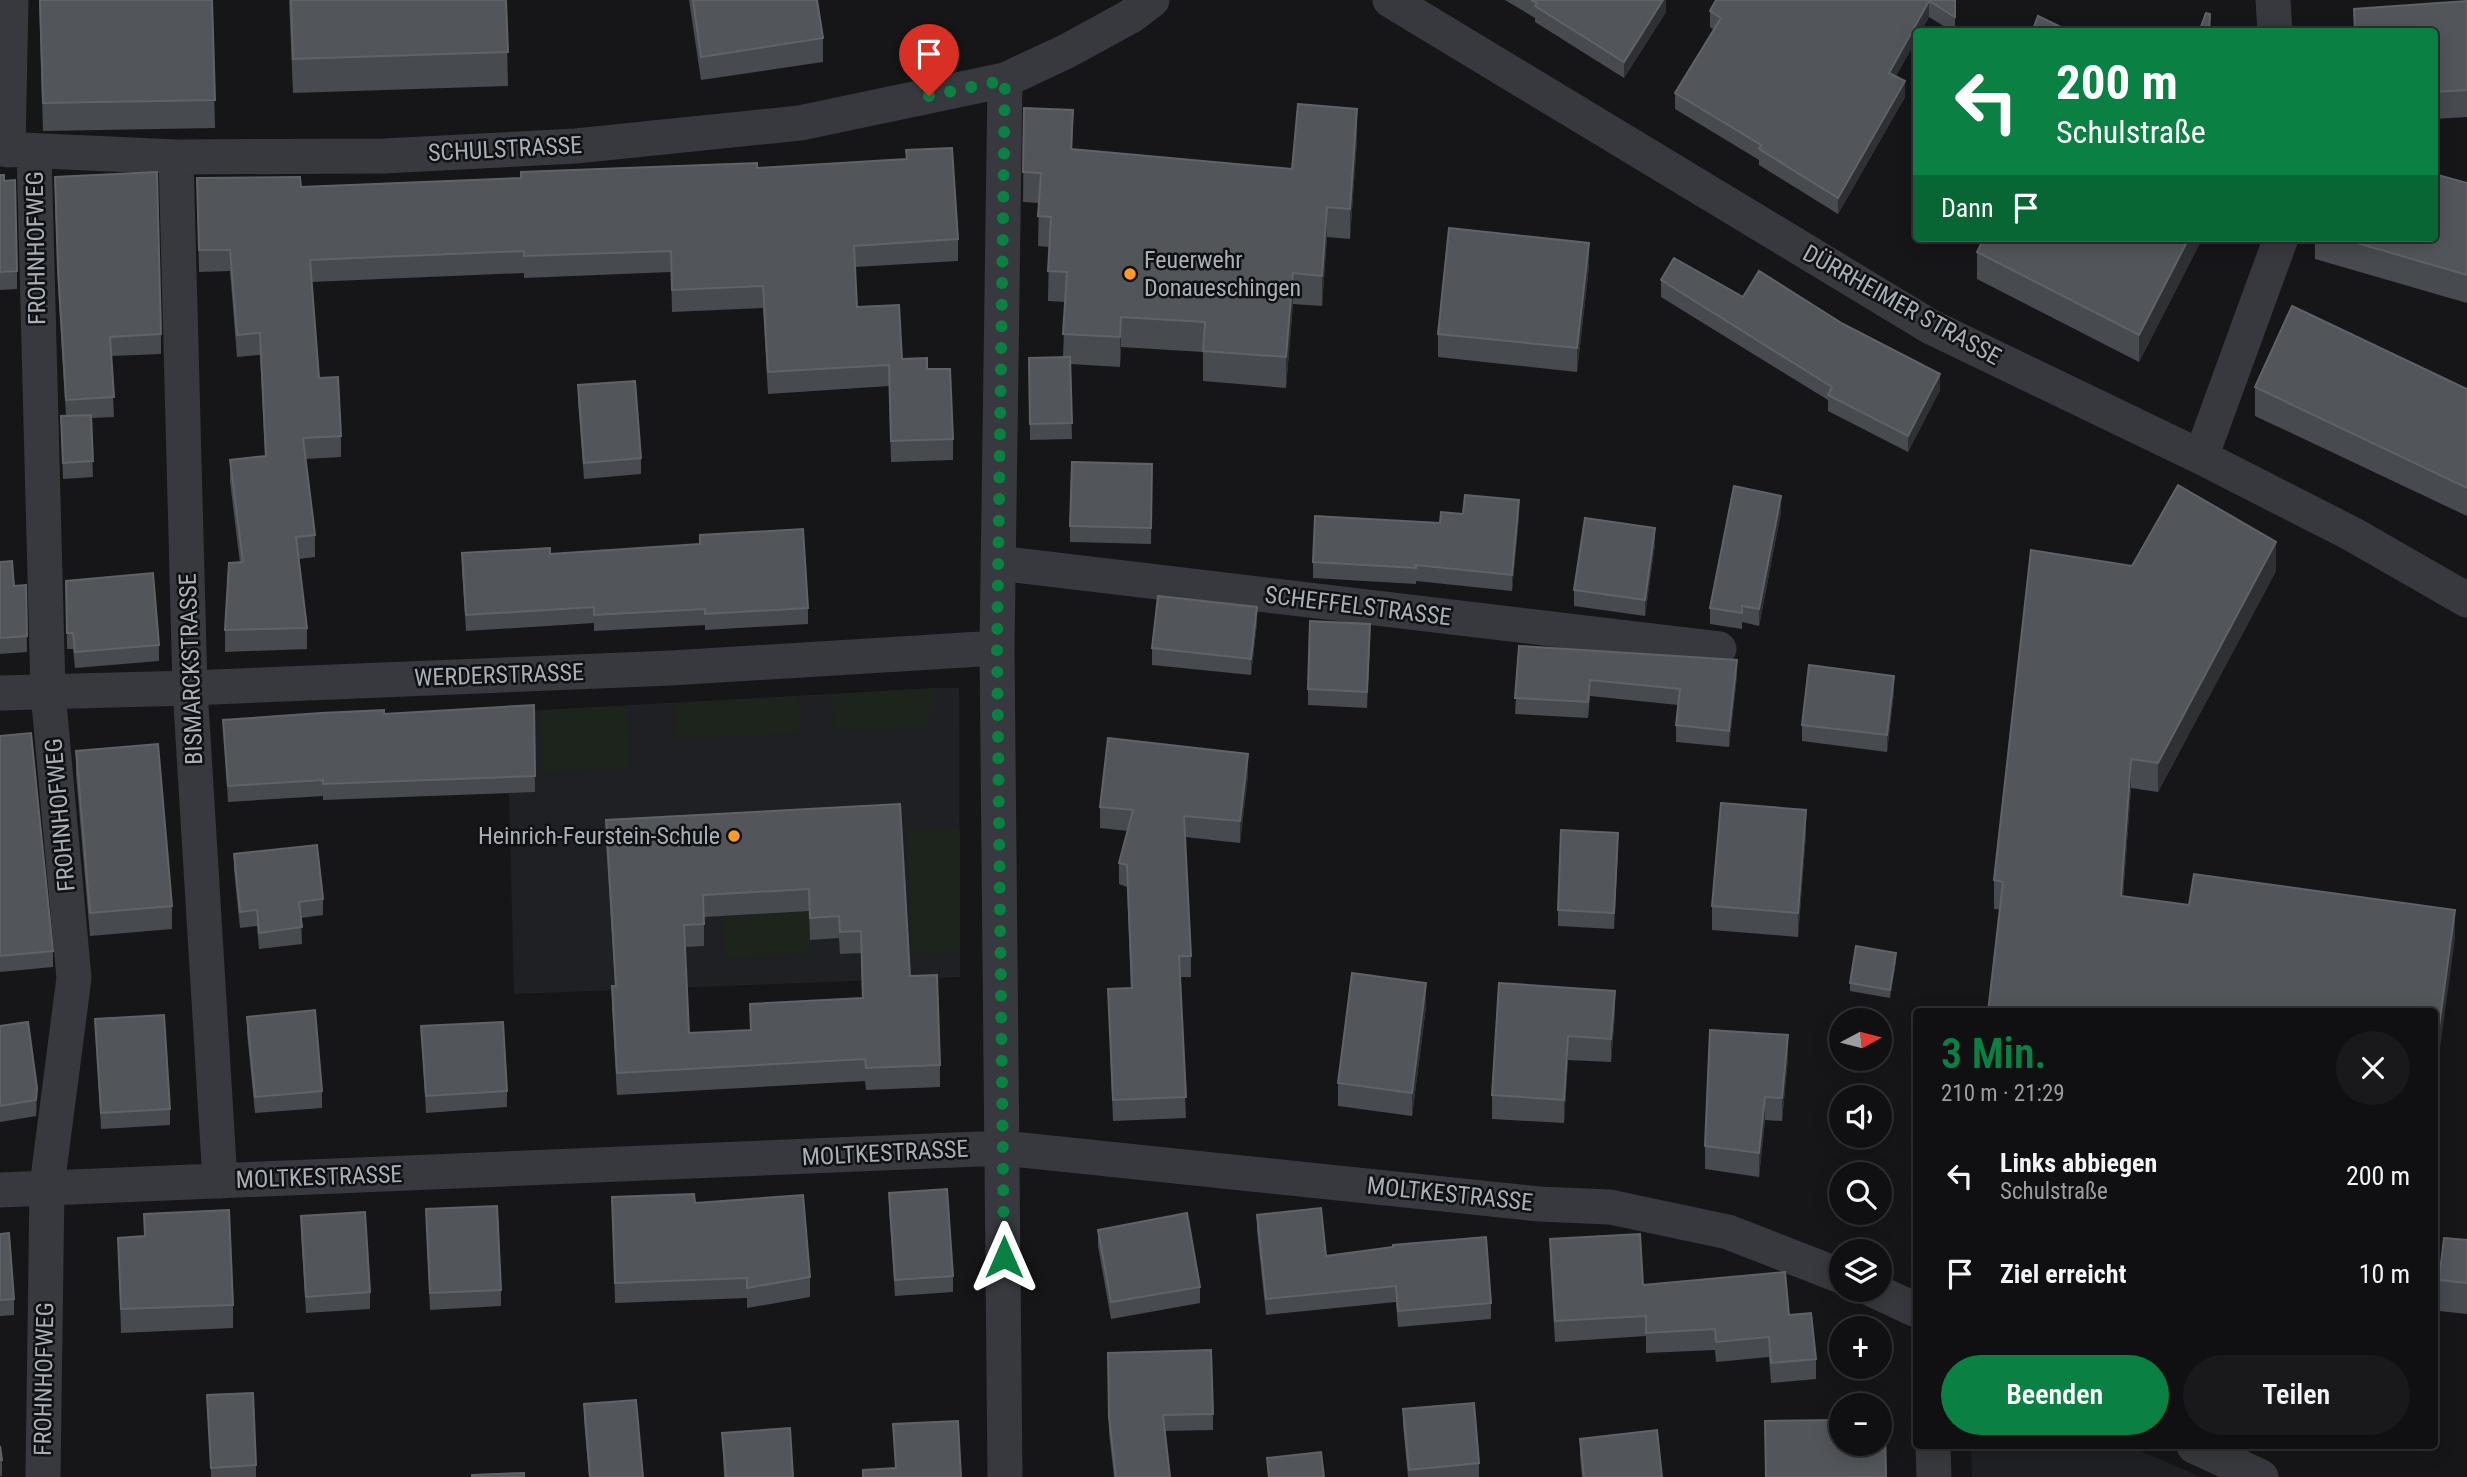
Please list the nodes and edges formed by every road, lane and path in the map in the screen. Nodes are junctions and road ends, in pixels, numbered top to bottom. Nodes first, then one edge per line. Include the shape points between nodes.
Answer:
1 (11, 0) edge
2 (1152, 0) edge
3 (1391, 0) edge
4 (2273, 0) edge
5 (2276, 28) edge
6 (1005, 80) junction
7 (14, 150) edge
8 (176, 157) junction
9 (2280, 242) edge
10 (2201, 457) junction
11 (998, 563) junction
12 (2467, 600) edge
13 (997, 648) junction
14 (1719, 649) dead end
15 (190, 688) junction
16 (48, 692) junction
17 (0, 693) edge
18 (1003, 1147) junction
19 (220, 1181) junction
20 (47, 1186) junction
21 (0, 1190) edge
22 (1829, 1271) edge
23 (1892, 1299) edge
24 (1913, 1309) edge
25 (1933, 1449) edge
26 (2200, 1449) edge
27 (43, 1477) edge
28 (1005, 1477) edge
29 (1934, 1477) edge
30 (2261, 1477) edge

1 - 7 street, FROHNHOFWEG
2 - 6 street, SCHULSTRASSE via 1067,51
3 - 10 street, DÜRRHEIMER STRASSE via 1931,327
4 - 5 street
6 - 8 street, SCHULSTRASSE via 800,123 576,146 384,156
6 - 11 street
7 - 8 street, SCHULSTRASSE
7 - 16 street, FROHNHOFWEG
8 - 15 street, BISMARCKSTRASSE
9 - 10 street
10 - 12 street, DÜRRHEIMER STRASSE
11 - 13 street
11 - 14 street, SCHEFFELSTRASSE
13 - 15 street, WERDERSTRASSE
13 - 18 street
15 - 16 street, WERDERSTRASSE
15 - 19 street, BISMARCKSTRASSE
16 - 17 street, WERDERSTRASSE
16 - 20 street, FROHNHOFWEG via 74,978
18 - 19 street, MOLTKESTRASSE
18 - 22 street, MOLTKESTRASSE via 1610,1207 1728,1232
18 - 28 street
19 - 20 street, MOLTKESTRASSE
20 - 21 street, MOLTKESTRASSE
20 - 27 street, FROHNHOFWEG
23 - 24 street
25 - 29 street
26 - 30 street

